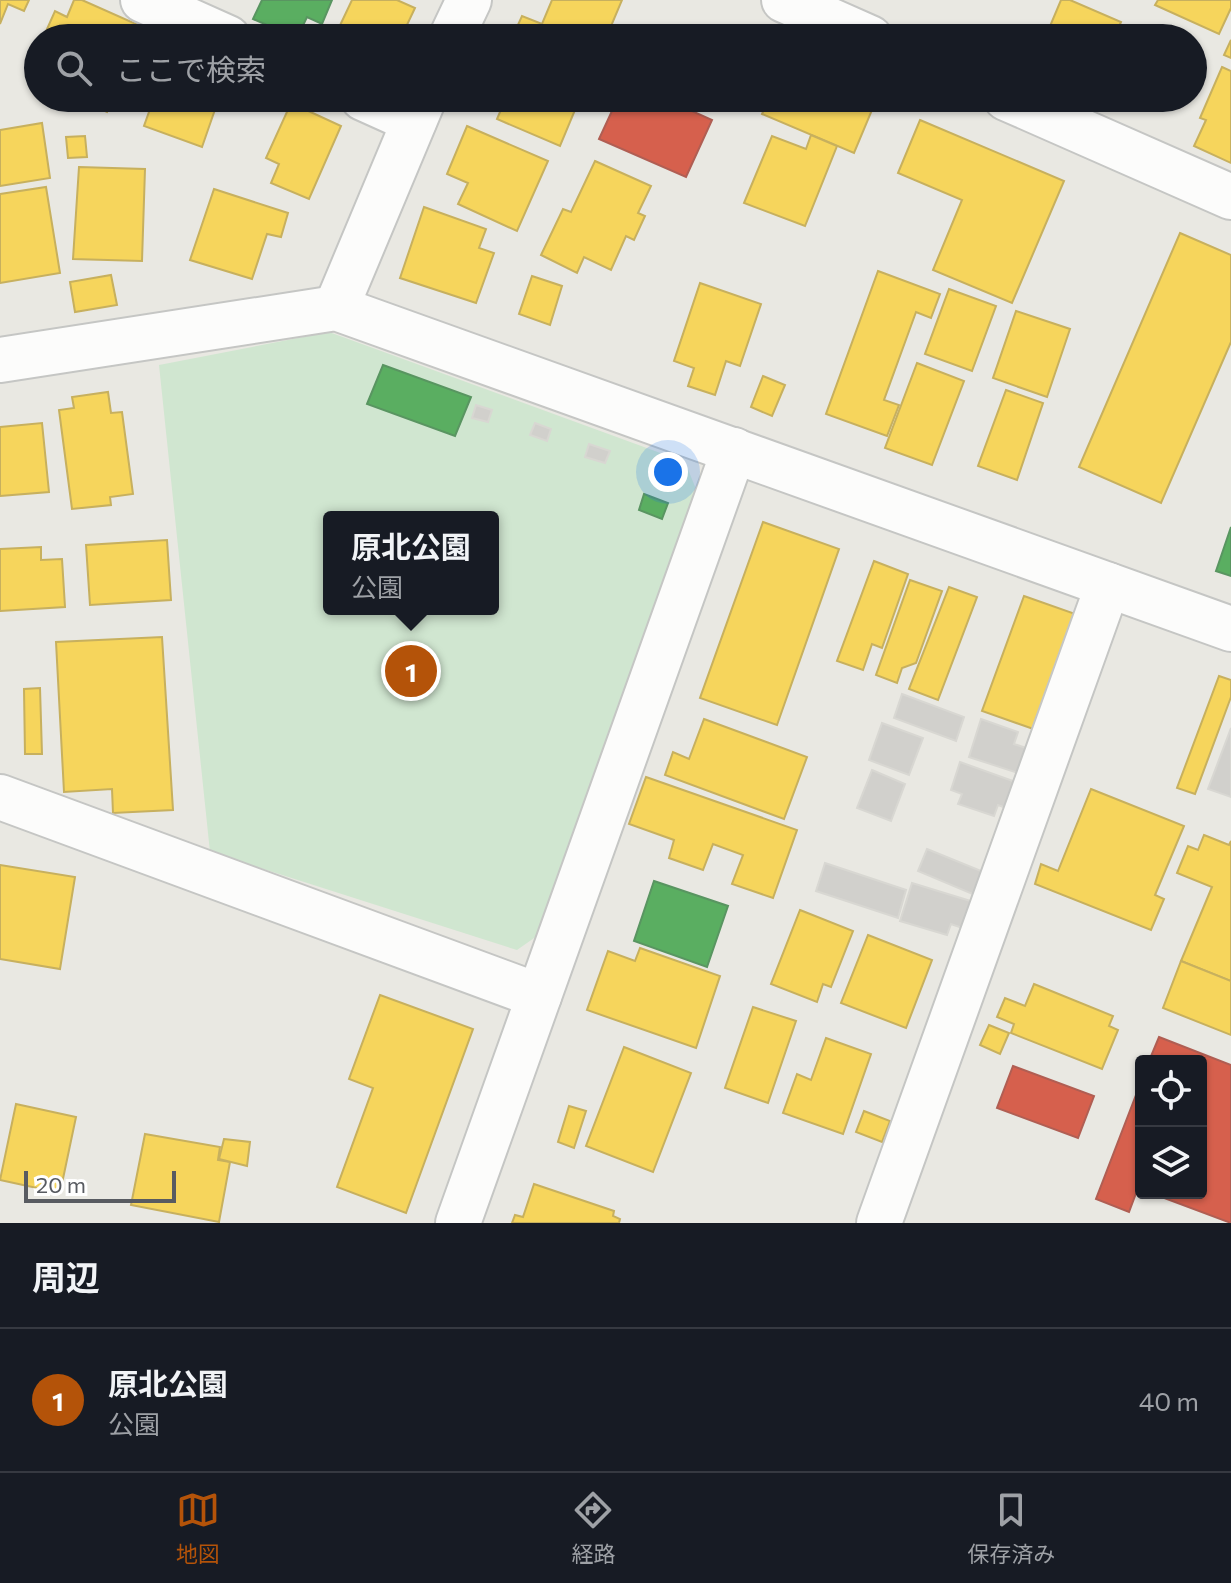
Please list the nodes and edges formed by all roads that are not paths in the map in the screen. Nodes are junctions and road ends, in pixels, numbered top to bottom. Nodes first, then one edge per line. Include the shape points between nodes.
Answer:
1 (143, 0) edge
2 (469, 0) edge
3 (784, 0) edge
4 (197, 24) edge
5 (458, 24) edge
6 (838, 24) edge
7 (418, 112) edge
8 (1038, 112) edge
9 (1231, 197) edge
10 (336, 308) junction
11 (0, 360) edge
12 (734, 450) junction
13 (1108, 585) junction
14 (1231, 629) edge
15 (0, 797) edge
16 (539, 996) junction
17 (458, 1223) edge
18 (879, 1223) edge

1 - 4 street
2 - 5 street
3 - 6 street
7 - 10 street
8 - 9 street
10 - 11 street
10 - 12 street
12 - 13 street
12 - 16 street
13 - 14 street
13 - 18 street
15 - 16 street
16 - 17 street

